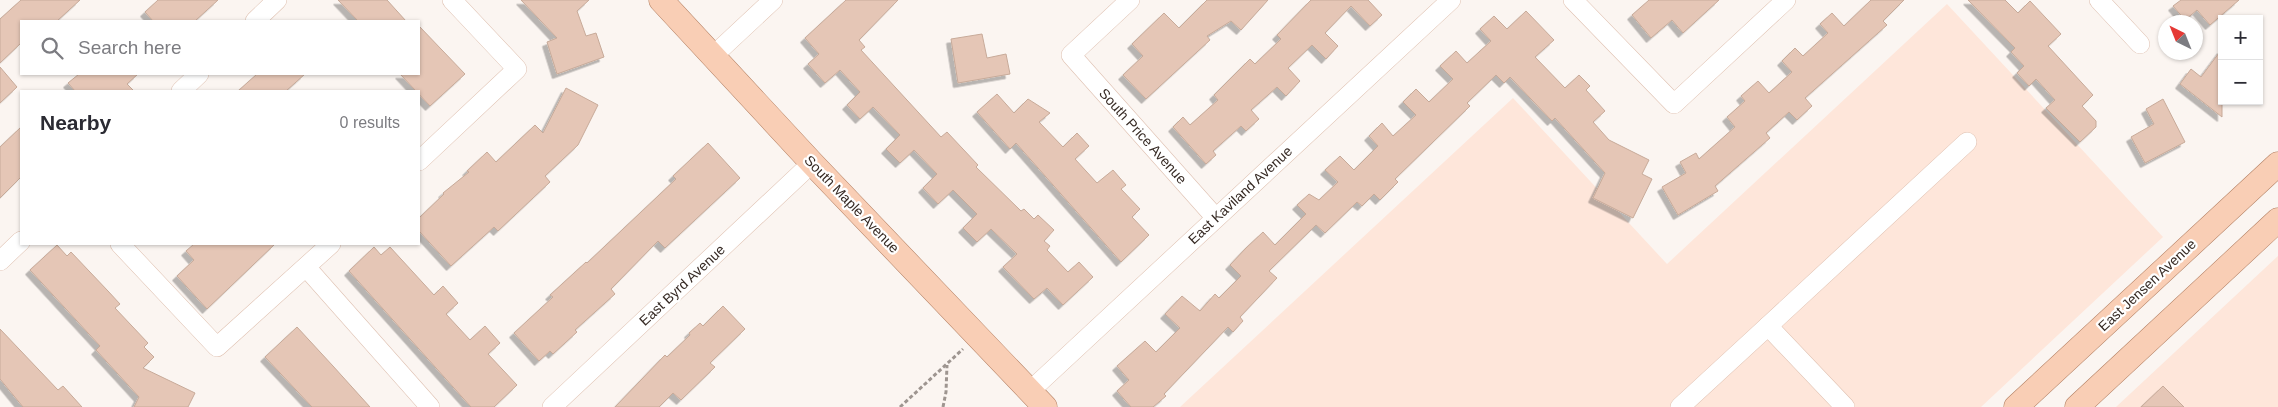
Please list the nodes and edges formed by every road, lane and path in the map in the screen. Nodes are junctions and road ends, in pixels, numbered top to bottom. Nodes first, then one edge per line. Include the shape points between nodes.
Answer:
1 (277, 0) edge
2 (452, 0) edge
3 (661, 0) edge
4 (773, 0) edge
5 (1130, 0) edge
6 (1450, 0) edge
7 (1574, 0) edge
8 (1786, 0) edge
9 (2099, 0) edge
10 (256, 20) edge
11 (2140, 44) dead end
12 (713, 56) junction
13 (199, 75) edge
14 (182, 90) edge
15 (1967, 142) dead end
16 (420, 160) edge
17 (812, 164) junction
18 (2278, 164) edge
19 (1215, 217) junction
20 (2278, 220) edge
21 (20, 242) edge
22 (121, 245) edge
23 (330, 245) edge
24 (0, 261) edge
25 (306, 267) junction
26 (1768, 326) junction
27 (1038, 399) edge
28 (430, 407) edge
29 (552, 407) edge
30 (900, 407) edge
31 (943, 407) edge
32 (1680, 407) edge
33 (1845, 407) edge
34 (2016, 407) edge
35 (2077, 407) edge

1 - 10 street
2 - 16 street via 517,69
3 - 12 main road, South Maple Avenue
4 - 12 street
5 - 19 street, South Price Avenue via 1071,55
6 - 19 street, East Kaviland Avenue
7 - 8 street via 1674,104
9 - 11 street
12 - 17 main road, South Maple Avenue
13 - 14 street
15 - 26 street
17 - 27 main road, South Maple Avenue
17 - 29 street, East Byrd Avenue
18 - 34 main road, East Jensen Avenue
19 - 27 street, East Kaviland Avenue
20 - 35 main road
21 - 24 street
22 - 25 street via 217,347
23 - 25 street
25 - 28 street
26 - 32 street
26 - 33 street
30 - 31 path via 947,364

